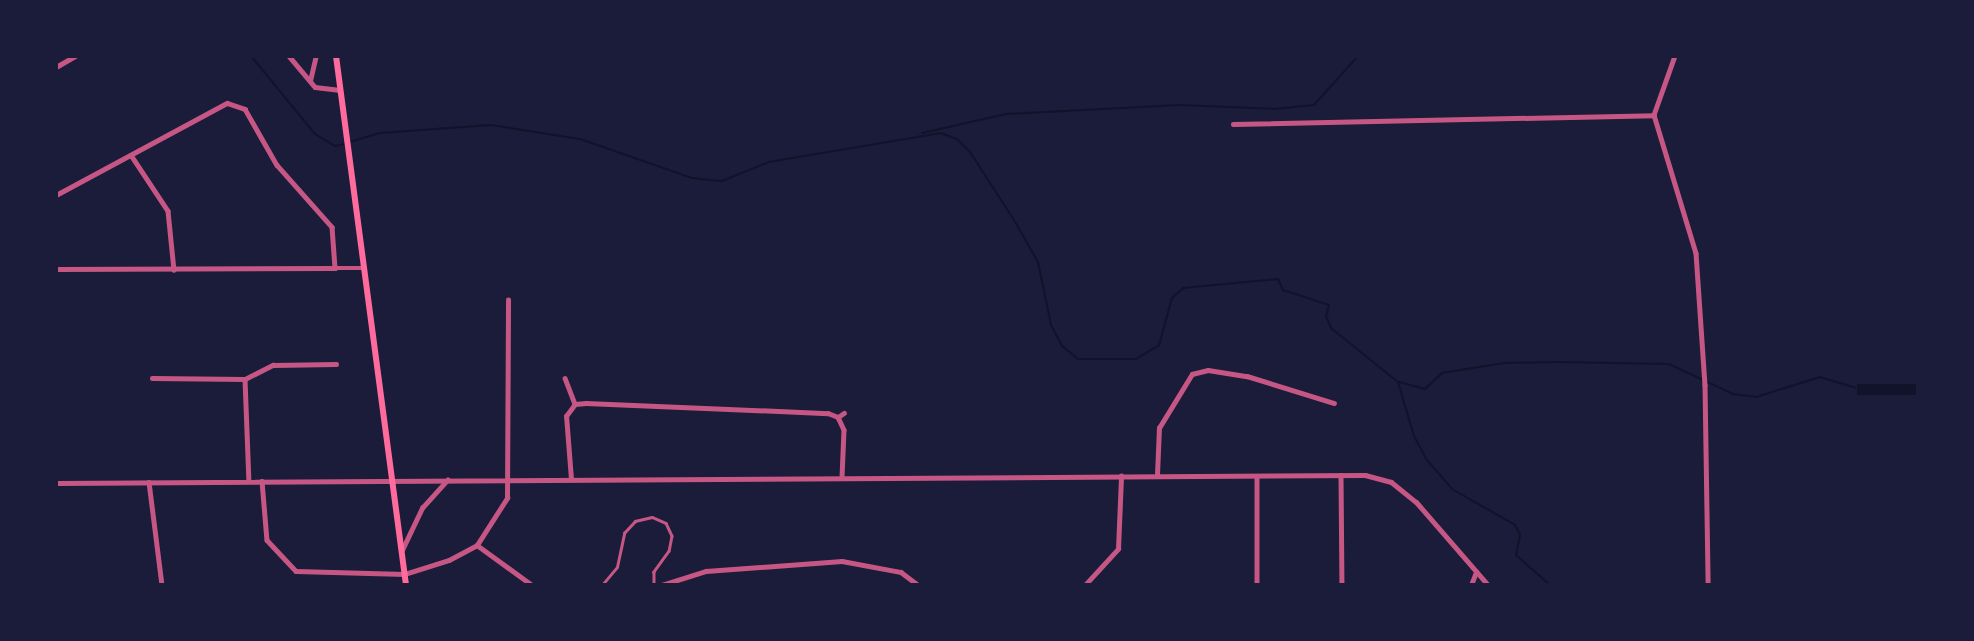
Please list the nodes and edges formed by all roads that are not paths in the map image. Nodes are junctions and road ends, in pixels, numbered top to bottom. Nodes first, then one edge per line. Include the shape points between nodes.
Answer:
1 (75, 56) edge
2 (289, 56) edge
3 (316, 56) edge
4 (336, 56) edge
5 (1675, 56) edge
6 (56, 67) edge
7 (310, 81) junction
8 (340, 90) junction
9 (1654, 115) junction
10 (1233, 124) dead end
11 (131, 155) junction
12 (56, 195) edge
13 (335, 268) junction
14 (363, 268) junction
15 (56, 269) edge
16 (174, 270) junction
17 (508, 300) dead end
18 (336, 364) dead end
19 (152, 378) dead end
20 (565, 378) dead end
21 (245, 379) junction
22 (1334, 403) dead end
23 (575, 404) junction
24 (844, 413) dead end
25 (838, 417) junction
26 (1157, 475) junction
27 (1341, 475) junction
28 (1121, 476) junction
29 (1257, 476) junction
30 (842, 477) junction
31 (571, 479) junction
32 (393, 480) junction
33 (447, 480) junction
34 (508, 480) junction
35 (250, 481) junction
36 (262, 481) junction
37 (149, 482) junction
38 (56, 483) edge
39 (477, 545) junction
40 (402, 551) junction
41 (1476, 572) junction
42 (405, 574) junction
43 (162, 585) edge
44 (406, 585) edge
45 (532, 585) edge
46 (602, 585) edge
47 (654, 585) edge
48 (662, 585) edge
49 (918, 585) edge
50 (1085, 585) edge
51 (1257, 585) edge
52 (1342, 585) edge
53 (1471, 585) edge
54 (1488, 585) edge
55 (1708, 585) edge

1 - 6 street
2 - 7 street
3 - 7 street
4 - 8 main road
5 - 9 street
7 - 8 street via 322,91
8 - 14 main road
9 - 10 street
9 - 55 street via 1691,227 1704,368
11 - 12 street
11 - 13 street via 227,103 245,109 277,164 332,227
11 - 16 street via 168,211
13 - 14 street
13 - 16 street
14 - 32 main road
15 - 16 street
17 - 34 street
18 - 21 street via 273,365
19 - 21 street
20 - 23 street
21 - 35 street
22 - 26 street via 1247,376 1208,370 1192,374 1159,428
23 - 25 street via 825,412
23 - 31 street via 566,416
24 - 25 street
25 - 30 street via 844,429
26 - 28 street
26 - 29 street
27 - 29 street
27 - 41 street via 1391,482 1416,502
27 - 52 street
28 - 30 street
28 - 50 street via 1118,549
29 - 51 street
30 - 31 street
31 - 34 street
32 - 33 street
32 - 36 street
32 - 40 main road
33 - 34 street
33 - 40 street via 422,508
34 - 39 street via 507,498
35 - 36 street
35 - 37 street
36 - 42 street via 267,540 296,571
37 - 38 street
37 - 43 street
39 - 42 street via 440,564
39 - 45 street
40 - 42 main road
41 - 53 street
41 - 54 street
42 - 44 main road
46 - 47 lane via 617,567 624,533 635,521 652,517 666,523 672,536 669,551 654,572
48 - 49 street via 706,571 842,561 901,572

